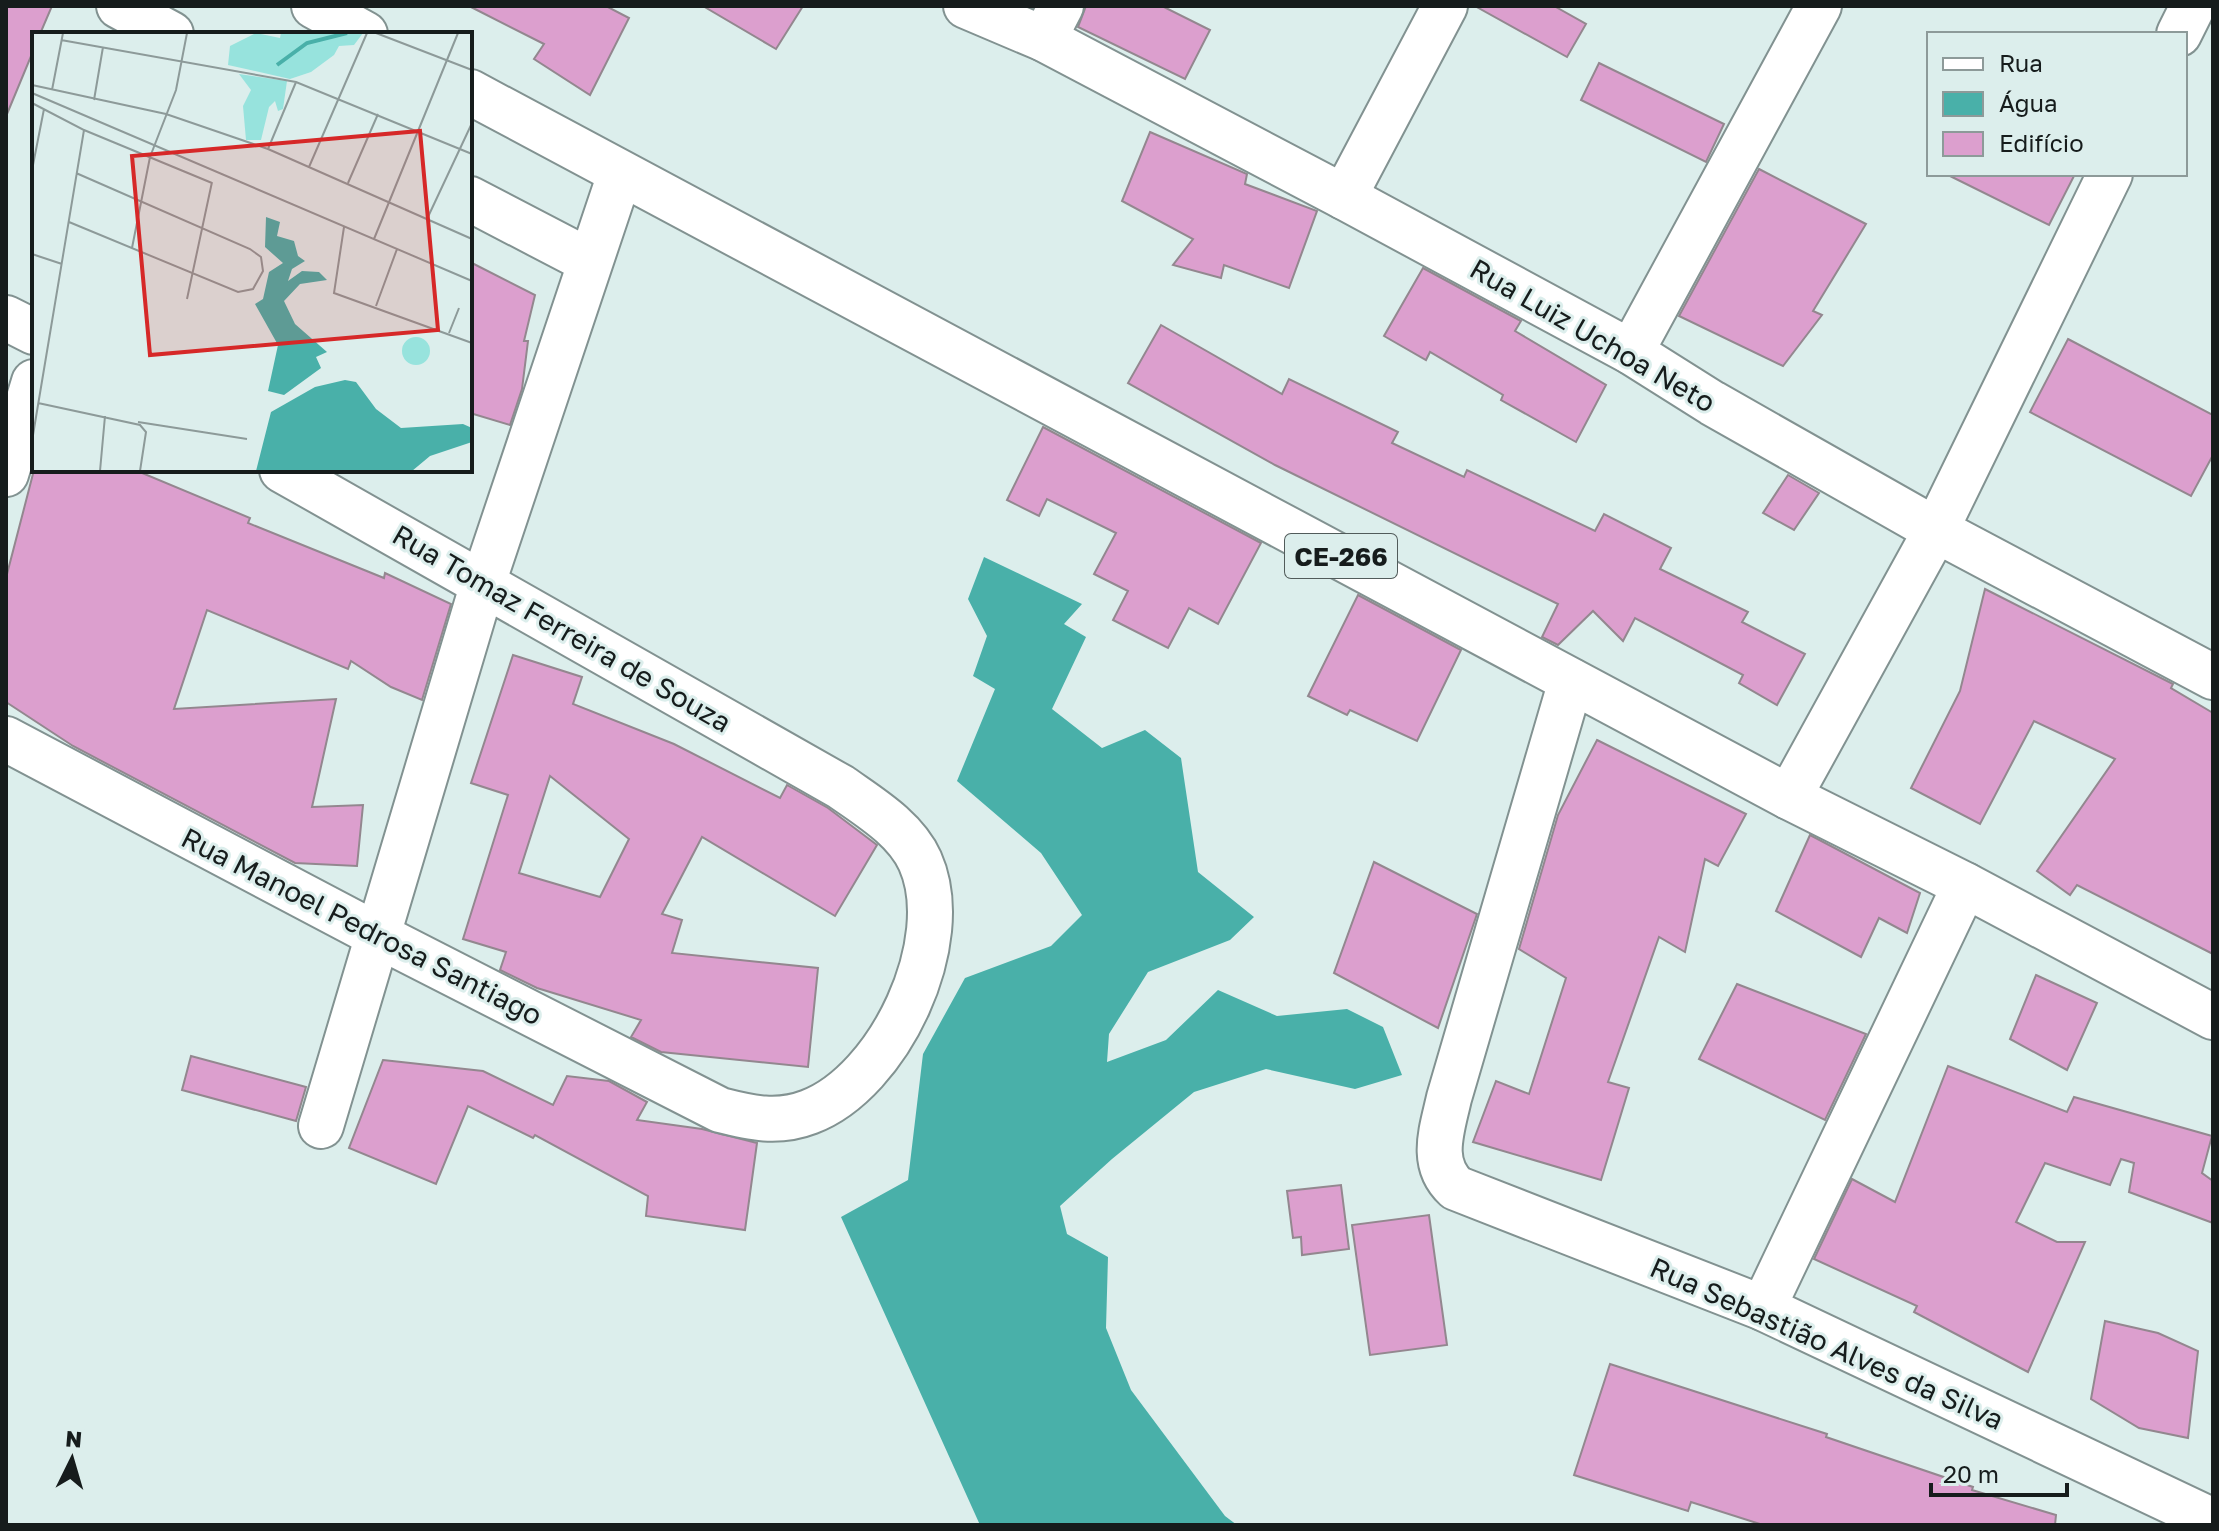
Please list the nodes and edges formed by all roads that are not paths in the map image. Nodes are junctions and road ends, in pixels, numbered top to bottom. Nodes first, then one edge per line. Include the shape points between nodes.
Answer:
1 (314, 6) edge
2 (966, 6) edge
3 (1445, 6) edge
4 (1819, 6) edge
5 (2193, 6) edge
6 (2202, 6) edge
7 (2213, 12) edge
8 (1053, 23) edge
9 (361, 32) edge
10 (2180, 32) edge
11 (472, 93) edge
12 (620, 174) junction
13 (2109, 176) edge
14 (1344, 197) junction
15 (472, 200) edge
16 (589, 261) junction
17 (6, 318) edge
18 (32, 331) edge
19 (1631, 352) junction
20 (32, 389) edge
21 (286, 472) edge
22 (6, 474) edge
23 (1936, 530) junction
24 (483, 583) junction
25 (2213, 677) edge
26 (1571, 681) junction
27 (6, 739) edge
28 (1789, 797) junction
29 (1965, 885) junction
30 (377, 935) junction
31 (2213, 1017) edge
32 (720, 1110) joint
33 (321, 1126) dead end
34 (1763, 1308) junction
35 (2213, 1521) edge

1 - 9 street
2 - 8 street, Rua Luiz Uchoa Neto
3 - 14 street
4 - 19 street
5 - 10 street
6 - 7 street
8 - 14 street, Rua Luiz Uchoa Neto
11 - 12 street, CE-266
12 - 16 street
12 - 26 street, CE-266
13 - 23 street
14 - 19 street, Rua Luiz Uchoa Neto
15 - 16 street
16 - 24 street
17 - 18 street
19 - 23 street, Rua Luiz Uchoa Neto
20 - 22 street
21 - 24 street, Rua Tomaz Ferreira de Souza
23 - 25 street, Rua Luiz Uchoa Neto
23 - 28 street
24 - 30 street
24 - 32 street, Rua Tomaz Ferreira de Souza via 841,787 891,824 918,858 931,909 924,963 885,1043 834,1098 810,1112 781,1120
26 - 28 street, CE-266
26 - 34 street, Rua Sebastião Alves da Silva via 1449,1098 1439,1152 1442,1171 1456,1188
27 - 30 street, Rua Manoel Pedrosa Santiago
28 - 29 street, CE-266
29 - 31 street, CE-266
29 - 34 street
30 - 32 street, Rua Manoel Pedrosa Santiago
30 - 33 street
34 - 35 street, Rua Sebastião Alves da Silva

